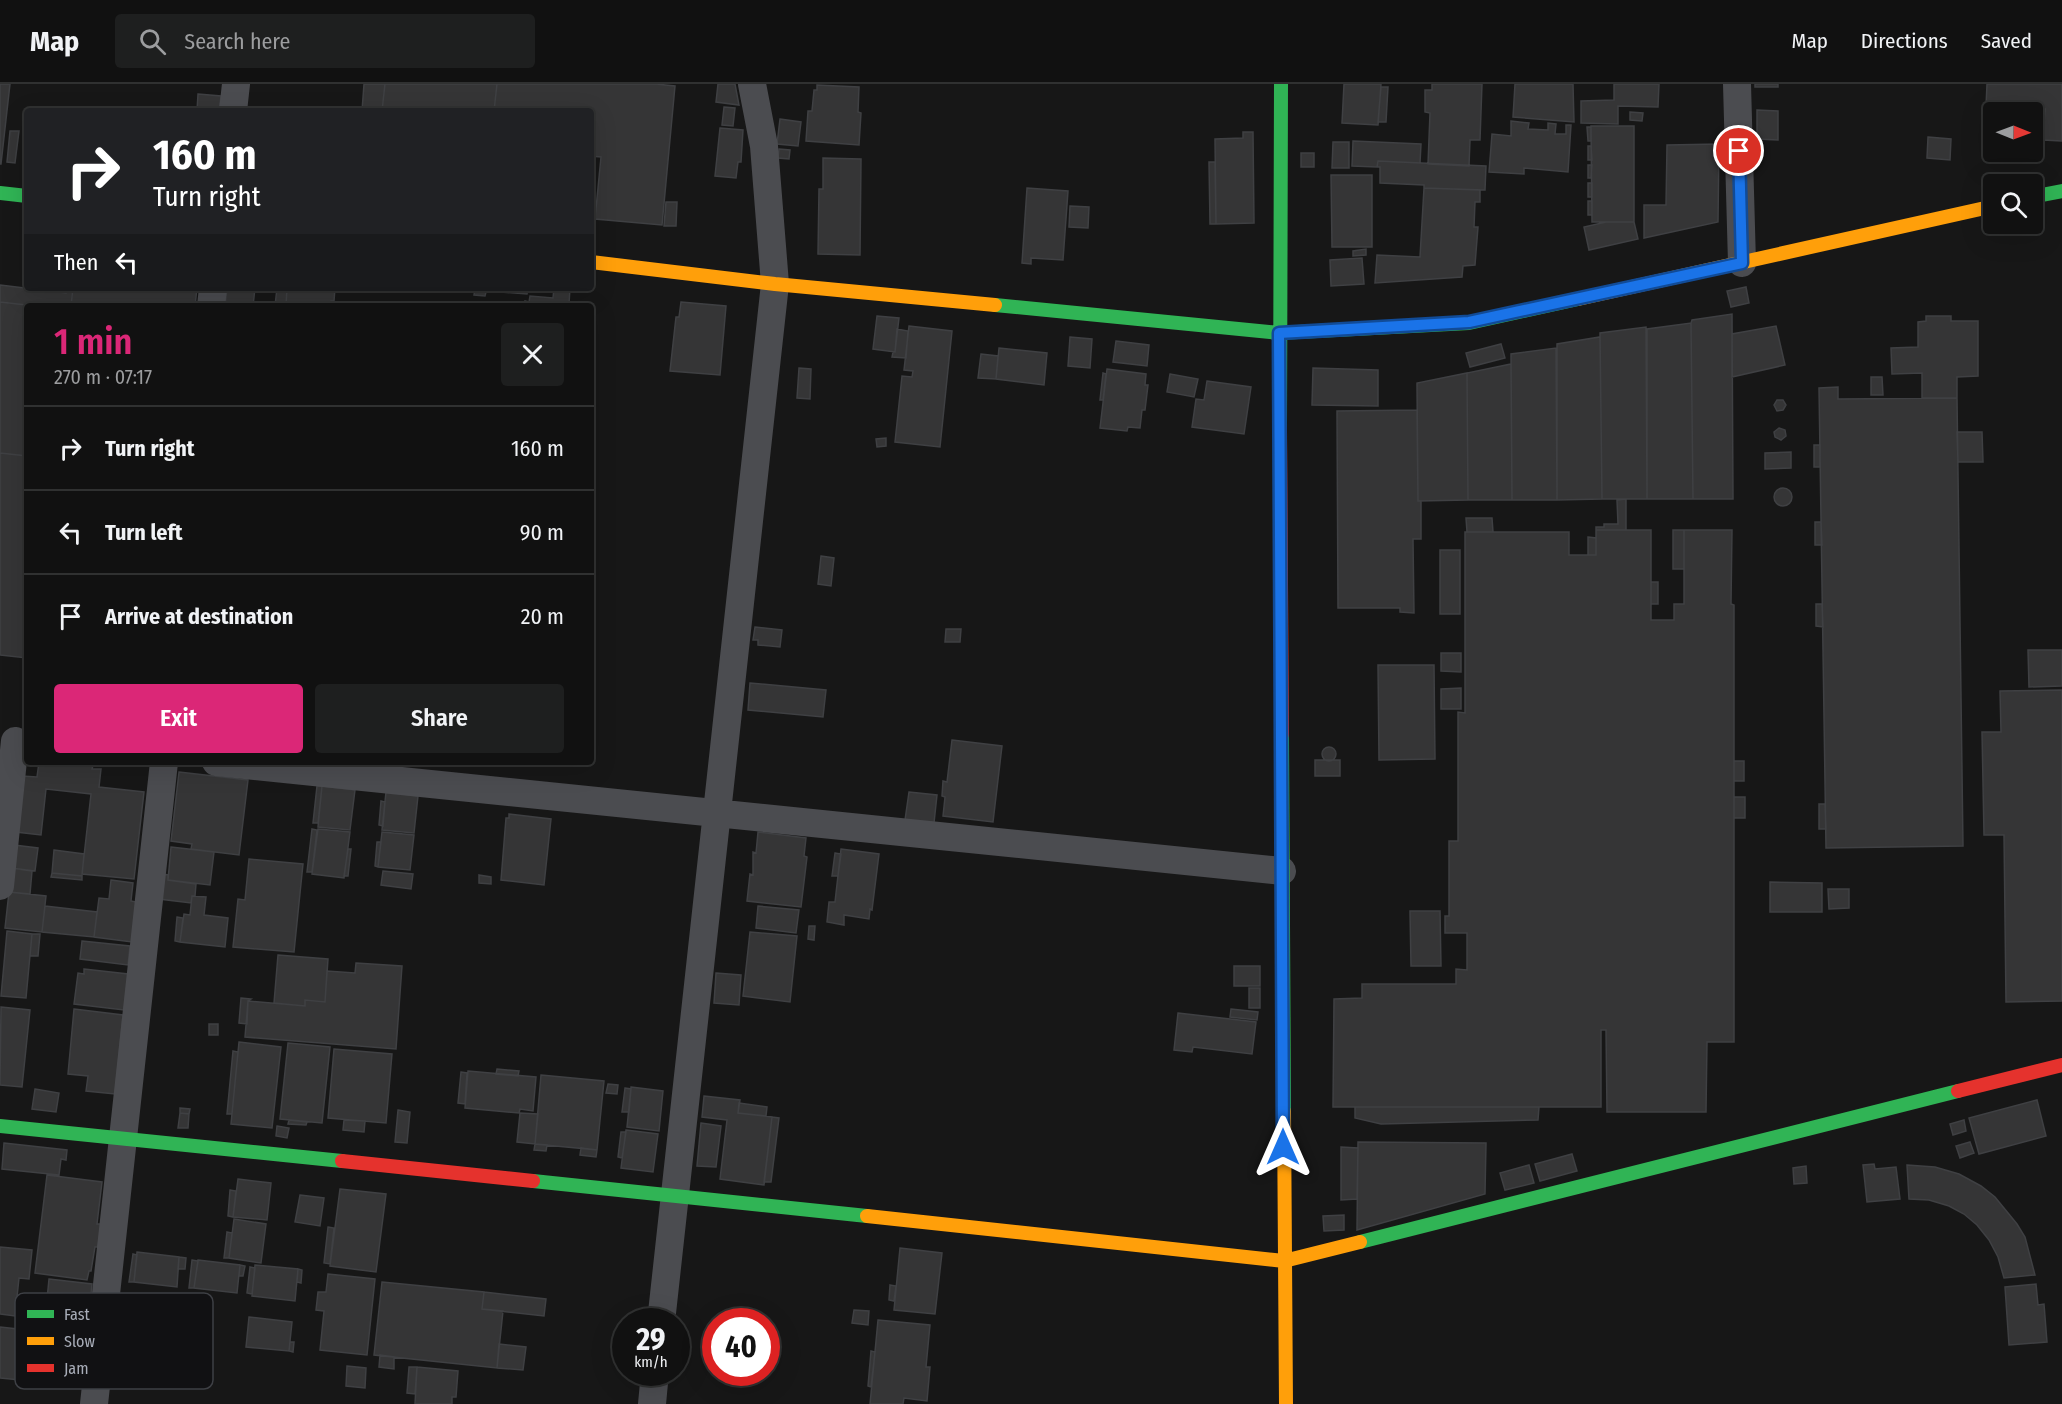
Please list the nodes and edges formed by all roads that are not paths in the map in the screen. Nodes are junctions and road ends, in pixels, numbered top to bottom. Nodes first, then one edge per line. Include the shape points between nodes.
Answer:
1 (236, 84) edge
2 (752, 84) edge
3 (1281, 84) edge
4 (1737, 84) edge
5 (233, 108) edge
6 (2062, 191) edge
7 (0, 193) edge
8 (2043, 195) edge
9 (24, 196) edge
10 (1983, 208) edge
11 (594, 262) edge
12 (1742, 263) junction
13 (775, 284) junction
14 (1279, 333) junction
15 (14, 741) edge
16 (164, 765) edge
17 (246, 765) edge
18 (718, 813) junction
19 (1282, 871) junction
20 (0, 886) edge
21 (2062, 1065) edge
22 (0, 1126) edge
23 (123, 1139) junction
24 (674, 1195) junction
25 (1284, 1261) junction
26 (106, 1293) edge
27 (662, 1308) edge
28 (654, 1386) edge
29 (96, 1389) edge
30 (94, 1404) edge
31 (652, 1404) edge
32 (1286, 1404) edge

1 - 5 street
2 - 13 street via 764,146
3 - 14 street
4 - 12 street
6 - 8 street
7 - 9 street
10 - 12 street
11 - 13 street
12 - 14 street via 1469,322
13 - 14 street
13 - 18 street
14 - 19 street
15 - 20 street
16 - 23 street
17 - 18 street
18 - 19 street
18 - 24 street
19 - 25 street
21 - 25 street
22 - 23 street
23 - 24 street
23 - 26 street
24 - 25 street
24 - 27 street
25 - 32 street
28 - 31 street
29 - 30 street

